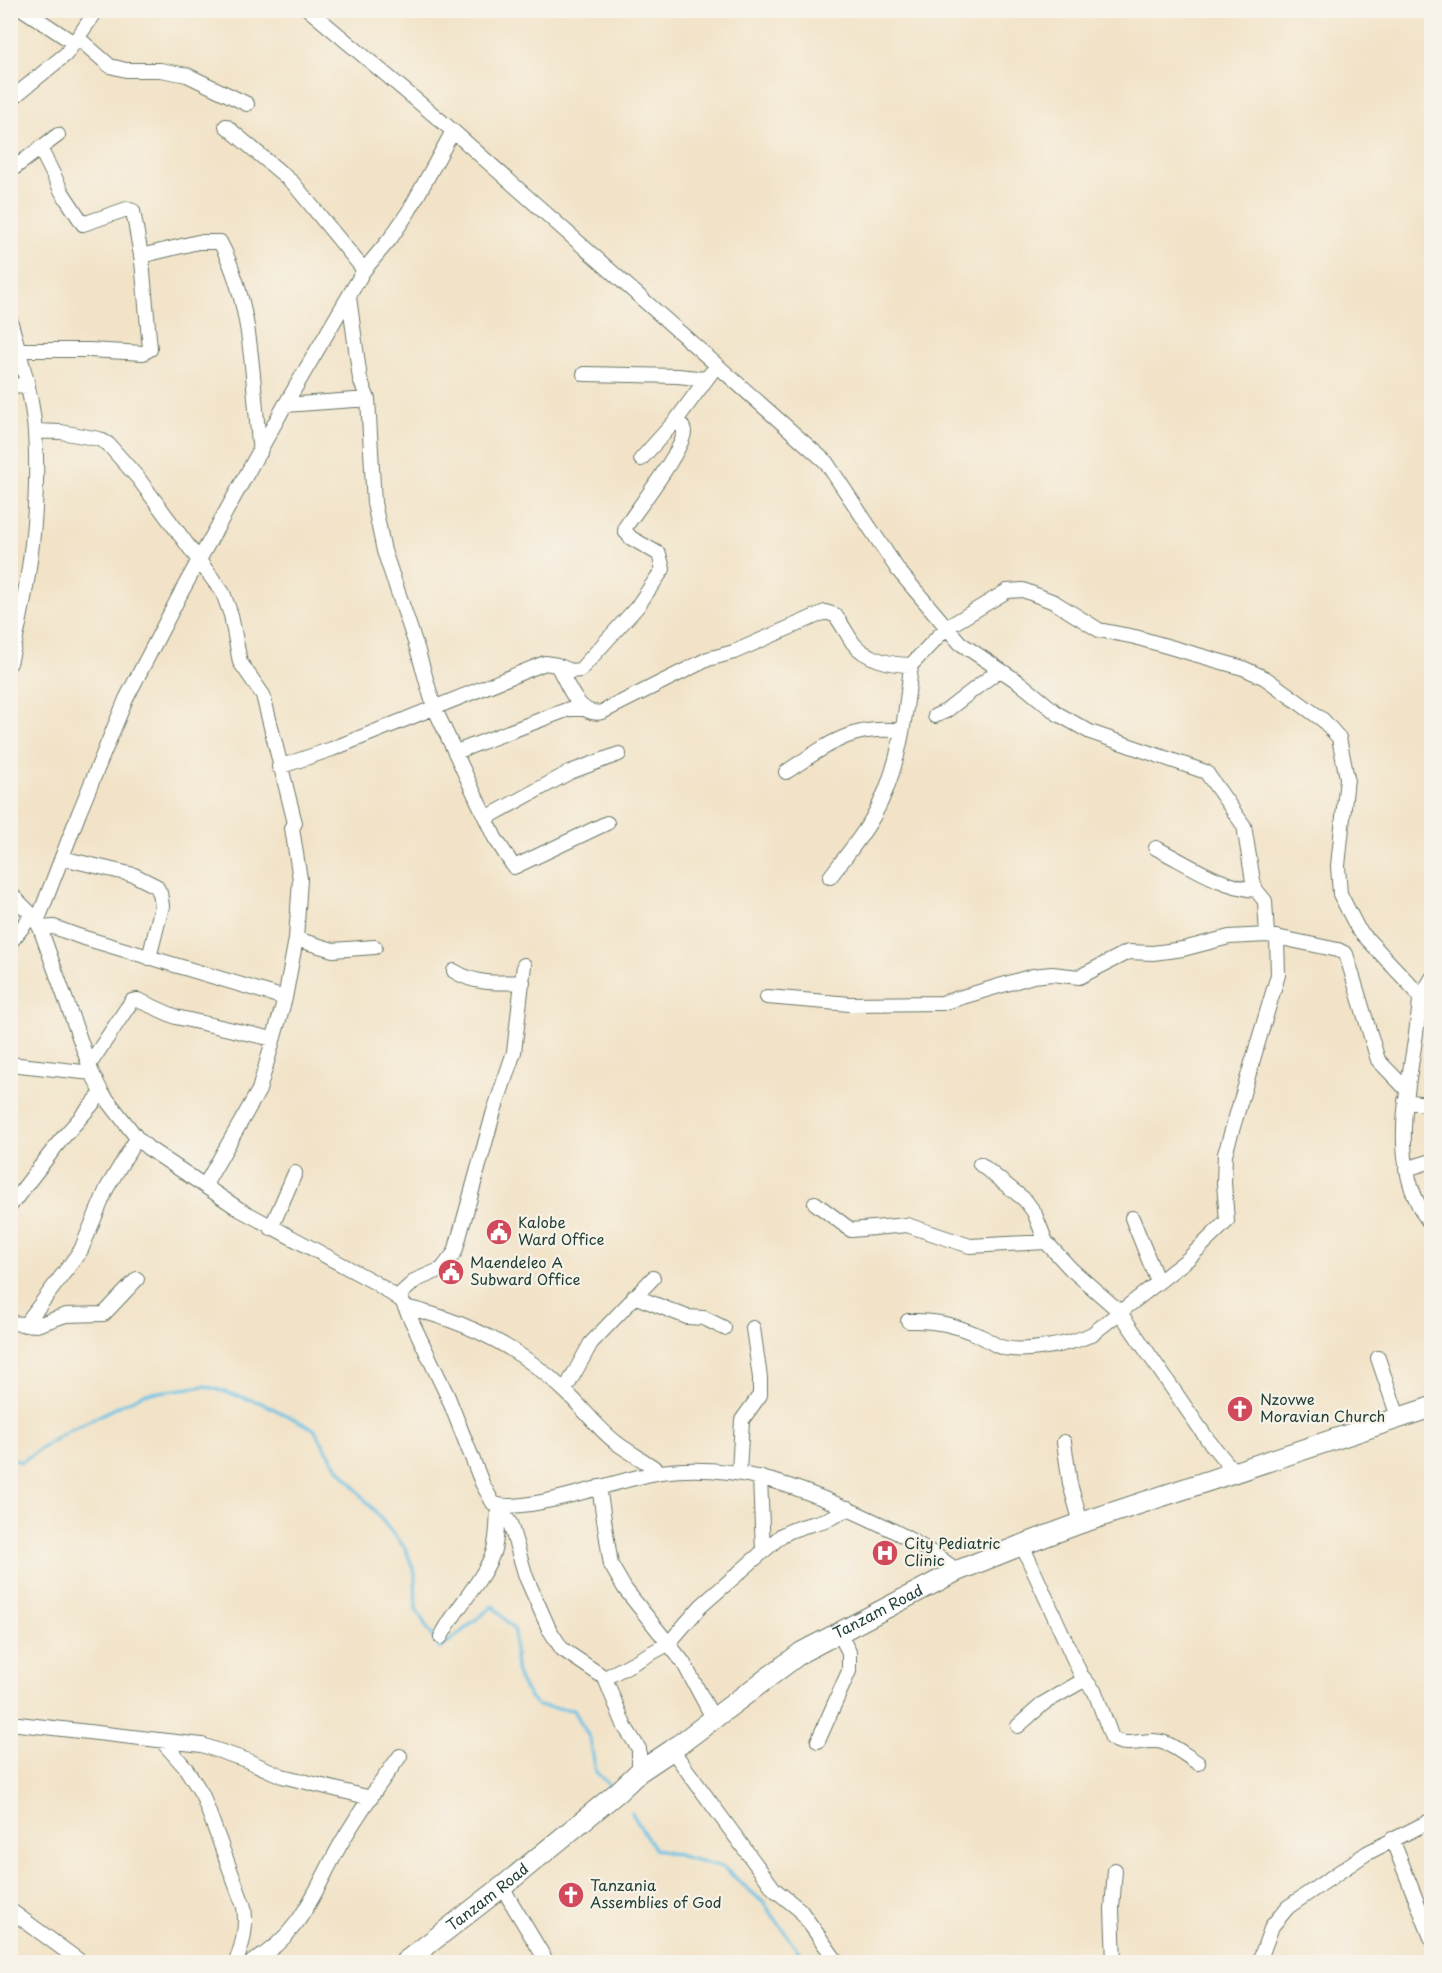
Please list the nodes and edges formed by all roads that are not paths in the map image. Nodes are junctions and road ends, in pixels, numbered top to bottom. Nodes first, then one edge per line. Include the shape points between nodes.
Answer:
1 (24, 10) edge
2 (97, 10) edge
3 (309, 10) edge
4 (76, 40) junction
5 (10, 100) edge
6 (248, 104) dead end
7 (226, 126) dead end
8 (453, 131) junction
9 (58, 135) dead end
10 (40, 148) junction
11 (10, 171) edge
12 (141, 256) junction
13 (364, 270) junction
14 (349, 297) junction
15 (10, 320) edge
16 (20, 350) junction
17 (718, 364) junction
18 (584, 374) dead end
19 (706, 379) junction
20 (10, 385) edge
21 (28, 386) junction
22 (368, 399) junction
23 (285, 405) junction
24 (677, 419) junction
25 (34, 431) junction
26 (260, 453) junction
27 (641, 459) dead end
28 (199, 561) junction
29 (946, 628) junction
30 (10, 663) edge
31 (557, 665) junction
32 (911, 665) junction
33 (999, 670) junction
34 (434, 707) junction
35 (584, 709) junction
36 (935, 716) dead end
37 (901, 731) junction
38 (456, 752) junction
39 (619, 754) dead end
40 (279, 767) junction
41 (786, 772) dead end
42 (486, 818) junction
43 (607, 822) dead end
44 (1156, 848) dead end
45 (62, 858) junction
46 (830, 877) dead end
47 (1256, 890) junction
48 (10, 893) edge
49 (36, 922) junction
50 (1272, 936) junction
51 (296, 939) junction
52 (10, 943) edge
53 (375, 947) dead end
54 (149, 958) junction
55 (524, 965) dead end
56 (454, 972) dead end
57 (1431, 978) edge
58 (523, 982) junction
59 (1425, 995) edge
60 (767, 997) dead end
61 (285, 998) junction
62 (273, 1039) junction
63 (10, 1064) edge
64 (91, 1069) junction
65 (102, 1093) junction
66 (1405, 1095) junction
67 (1431, 1105) edge
68 (137, 1138) junction
69 (1431, 1161) edge
70 (980, 1164) dead end
71 (1406, 1169) junction
72 (295, 1173) dead end
73 (205, 1185) junction
74 (815, 1203) dead end
75 (10, 1206) edge
76 (1132, 1218) dead end
77 (1429, 1218) edge
78 (271, 1228) junction
79 (1046, 1242) junction
80 (653, 1278) dead end
81 (137, 1279) dead end
82 (1157, 1280) junction
83 (634, 1296) junction
84 (401, 1302) junction
85 (1119, 1311) junction
86 (908, 1320) dead end
87 (15, 1326) edge
88 (724, 1328) dead end
89 (753, 1329) dead end
90 (1378, 1358) dead end
91 (565, 1390) junction
92 (1431, 1407) edge
93 (1398, 1417) junction
94 (1064, 1442) dead end
95 (660, 1472) junction
96 (739, 1472) junction
97 (1235, 1473) junction
98 (760, 1477) junction
99 (599, 1487) junction
100 (498, 1506) junction
101 (848, 1508) junction
102 (1081, 1523) junction
103 (1022, 1545) junction
104 (763, 1551) junction
105 (957, 1571) junction
106 (839, 1633) junction
107 (441, 1637) dead end
108 (668, 1644) junction
109 (605, 1677) junction
110 (1084, 1680) junction
111 (713, 1718) junction
112 (10, 1723) edge
113 (1018, 1726) dead end
114 (161, 1740) junction
115 (818, 1741) dead end
116 (672, 1750) junction
117 (400, 1756) dead end
118 (1198, 1763) dead end
119 (639, 1772) junction
120 (371, 1798) junction
121 (1431, 1820) edge
122 (1392, 1839) junction
123 (1115, 1870) dead end
124 (502, 1887) junction
125 (10, 1910) edge
126 (1431, 1940) edge
127 (81, 1962) edge
128 (236, 1962) edge
129 (256, 1962) edge
130 (405, 1962) edge
131 (547, 1962) edge
132 (837, 1962) edge
133 (1114, 1962) edge
134 (1258, 1962) edge

1 - 4 street
2 - 4 street
3 - 8 street
4 - 5 street via 66,54
4 - 6 street via 110,66 187,75
7 - 13 street via 293,183
8 - 13 street via 409,211
8 - 17 street
9 - 10 street
10 - 11 street
10 - 12 street via 83,224 133,211
12 - 16 street via 150,324 148,352
12 - 26 street via 214,239 219,242 243,304 249,333
13 - 14 street
14 - 22 street via 360,379
14 - 23 street
15 - 16 street
16 - 21 street
17 - 19 street
17 - 29 street via 826,462 898,570
18 - 19 street
19 - 24 street
20 - 21 street
21 - 25 street
22 - 23 street
22 - 34 street via 376,524
23 - 26 street
24 - 27 street
24 - 31 street via 683,436 625,531 659,554 663,569 637,607 580,670
25 - 28 street via 61,432 108,444
25 - 30 street via 34,542
26 - 28 street
28 - 40 street via 227,601 240,662 263,695
28 - 45 street via 126,699
29 - 32 street
29 - 33 street via 960,643
29 - 59 street via 1007,591 1023,590 1054,602 1099,630 1135,636 1254,672 1323,720 1339,738 1347,778 1338,866 1344,906 1358,929 1416,991
31 - 34 street via 544,663
31 - 35 street
32 - 35 street via 886,662 865,652 855,645 835,615 825,612 708,660 602,712 594,714
32 - 37 street
33 - 36 street
33 - 47 street via 1090,732 1206,772 1244,826
34 - 38 street
34 - 40 street
35 - 38 street via 569,709
37 - 41 street via 879,728 851,733
37 - 46 street via 885,794
38 - 42 street
39 - 42 street via 570,772
40 - 51 street via 295,823 292,828 300,879
42 - 43 street via 514,867
44 - 47 street via 1238,889
45 - 49 street
45 - 54 street via 134,875 156,886 162,906
47 - 50 street via 1264,901
48 - 49 street
49 - 52 street
49 - 54 street
49 - 64 street
50 - 60 street via 1229,937 1183,949 1128,952 1079,977 1033,976 942,1003 860,1004
50 - 66 street via 1346,954 1378,1060
50 - 82 street via 1278,975 1225,1154 1229,1218 1188,1259
51 - 53 street via 333,950
51 - 61 street
54 - 61 street
55 - 58 street
56 - 58 street via 482,982
57 - 59 street
58 - 84 street via 514,1052 455,1252 442,1269 416,1280
59 - 66 street
61 - 62 street
62 - 64 street via 176,1017 138,1000 127,1008
62 - 73 street via 259,1090
63 - 64 street
64 - 65 street
65 - 68 street
65 - 75 street
66 - 67 street
66 - 71 street
68 - 73 street
68 - 87 street via 107,1188 81,1250
69 - 71 street
70 - 79 street via 1029,1205
71 - 77 street
72 - 78 street
73 - 78 street
74 - 79 street via 850,1230 907,1225 970,1246
76 - 82 street
78 - 84 street via 353,1270
79 - 85 street
80 - 83 street
81 - 87 street via 104,1314 66,1315 40,1324
82 - 85 street
83 - 88 street
83 - 91 street via 591,1344
84 - 91 street via 478,1329
84 - 100 street via 448,1397 486,1491
85 - 86 street via 1085,1338 1029,1348 1002,1348 980,1335 942,1322
85 - 97 street
89 - 96 street via 760,1395 742,1420
90 - 93 street
91 - 95 street via 619,1445
92 - 93 highway, Tanzam Road
93 - 97 highway, Tanzam Road
94 - 102 street
95 - 96 street
95 - 99 street
96 - 98 street
97 - 102 highway, Tanzam Road
98 - 101 street via 806,1490
98 - 104 street
99 - 100 street via 507,1508
99 - 108 street via 610,1565
100 - 107 street via 492,1554
100 - 109 street via 510,1523 526,1578 554,1638 562,1649
101 - 104 street via 831,1520 794,1528
101 - 105 street via 937,1554
102 - 103 highway, Tanzam Road
103 - 105 highway, Tanzam Road
103 - 110 street
104 - 108 street via 701,1606
105 - 106 highway, Tanzam Road
106 - 111 highway, Tanzam Road via 802,1652
106 - 115 street via 849,1652 849,1671
108 - 109 street
108 - 111 street via 683,1662
109 - 119 street via 625,1727 639,1749
110 - 113 street via 1044,1703
110 - 118 street via 1095,1692 1116,1742 1166,1743
111 - 116 highway, Tanzam Road
112 - 114 street
114 - 120 street via 202,1745 282,1776
114 - 128 street via 202,1794 244,1906 245,1932
116 - 119 highway, Tanzam Road
116 - 132 street via 774,1889 800,1910
117 - 120 street
119 - 124 highway, Tanzam Road
120 - 129 street via 292,1932
121 - 122 street
122 - 126 street
122 - 134 street via 1311,1890 1281,1914
123 - 133 street
124 - 130 highway, Tanzam Road
124 - 131 street
125 - 127 street

